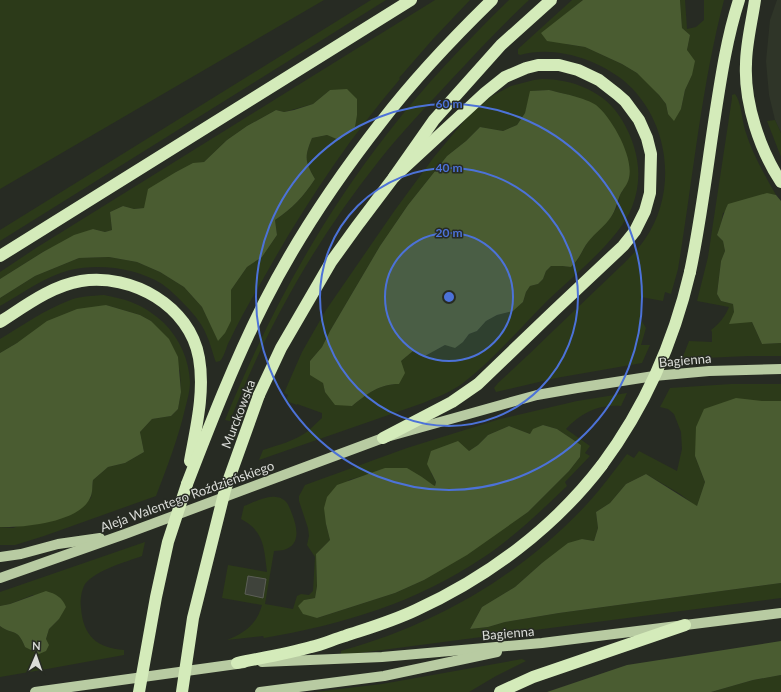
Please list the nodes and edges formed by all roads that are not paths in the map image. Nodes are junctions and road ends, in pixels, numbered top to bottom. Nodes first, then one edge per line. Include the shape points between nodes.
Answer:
1 (411, 0) edge
2 (492, 0) edge
3 (550, 0) edge
4 (739, 0) edge
5 (755, 0) edge
6 (394, 177) junction
7 (781, 182) edge
8 (0, 256) edge
9 (0, 322) edge
10 (781, 369) edge
11 (383, 438) junction
12 (187, 484) junction
13 (125, 534) junction
14 (0, 556) edge
15 (0, 578) edge
16 (781, 613) edge
17 (684, 625) junction
18 (542, 643) junction
19 (237, 664) junction
20 (35, 692) edge
21 (139, 692) edge
22 (182, 692) edge
23 (260, 692) edge
24 (500, 692) edge

1 - 8 highway
2 - 12 highway, Murckowska via 456,35 381,121 305,232 266,300 228,380
3 - 6 highway via 501,45 434,120
4 - 19 highway, bridge via 719,88 698,230 683,301 671,338 643,401 616,446 571,501 526,543 482,575 449,594 388,622 312,647
5 - 7 highway via 746,64 748,92 754,124
6 - 11 highway via 485,93 505,78 538,65 559,65 578,70 599,80 617,94 639,120 651,154 650,193 645,211 636,231 623,246 478,384 452,402
6 - 22 highway, Murckowska, bridge via 331,262 281,348 259,395 225,490 212,540 193,618
9 - 12 highway via 51,291 81,281 112,281 146,291 159,298 185,323 193,336 199,357 202,383
10 - 11 main road, Bagienna via 680,373 584,386 537,395
11 - 13 main road, Aleja Walentego Roździeńskiego
12 - 21 highway, Murckowska, bridge via 168,542
13 - 14 main road
13 - 15 main road, Aleja Walentego Roździeńskiego
16 - 17 main road, Bagienna
17 - 18 main road, Bagienna
17 - 24 highway via 533,677
18 - 19 main road, Bagienna via 382,657
18 - 23 main road via 384,676
19 - 20 main road

